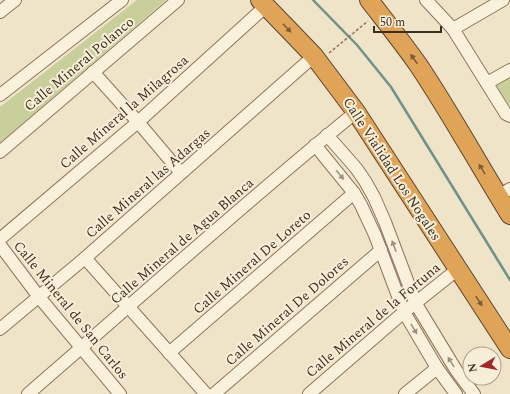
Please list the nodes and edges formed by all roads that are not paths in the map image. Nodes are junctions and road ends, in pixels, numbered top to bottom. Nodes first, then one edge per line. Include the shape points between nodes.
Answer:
1 (122, 0) edge
2 (178, 0) edge
3 (426, 0) edge
4 (503, 0) edge
5 (13, 1) edge
6 (263, 3) edge
7 (372, 6) edge
8 (0, 12) edge
9 (453, 29) junction
10 (320, 56) junction
11 (510, 70) edge
12 (93, 72) junction
13 (487, 84) junction
14 (0, 94) edge
15 (356, 112) junction
16 (510, 116) edge
17 (138, 122) junction
18 (327, 135) junction
19 (315, 145) junction
20 (0, 152) edge
21 (181, 173) junction
22 (354, 193) junction
23 (504, 193) edge
24 (510, 215) edge
25 (0, 239) edge
26 (0, 245) edge
27 (381, 250) junction
28 (85, 258) junction
29 (458, 269) junction
30 (39, 297) junction
31 (416, 304) junction
32 (128, 306) junction
33 (404, 312) junction
34 (0, 329) edge
35 (82, 348) junction
36 (510, 349) edge
37 (169, 353) junction
38 (437, 368) junction
39 (28, 394) edge
40 (120, 394) edge
41 (206, 394) edge
42 (214, 394) edge
43 (309, 394) edge
44 (406, 394) edge
45 (456, 394) edge
46 (474, 394) edge

1 - 14 street, Calle Mineral Polanco
2 - 12 street, Calle Mineral Polanco
3 - 9 street
4 - 9 street
5 - 8 street
6 -> 10 highway, Calle Vialidad Los Nogales
6 - 17 street, Calle Mineral la Milagrosa
23 -> 7 highway via 405,46
9 - 13 street
10 - 15 highway, Calle Vialidad Los Nogales
10 - 21 street, Calle Mineral las Adargas
11 - 13 street
12 - 17 street
12 - 20 street, Calle Mineral Polanco
13 - 16 street via 506,114
15 - 18 street, Calle Mineral de Agua Blanca
15 - 29 highway, Calle Vialidad Los Nogales
17 - 21 street
17 - 25 street, Calle Mineral la Milagrosa
18 - 19 street, Calle Mineral de Agua Blanca
31 -> 18 street via 374,197 356,168
19 -> 22 street
19 - 32 street, Calle Mineral de Agua Blanca
21 - 28 street, Calle Mineral las Adargas
22 - 27 street
22 - 37 street, Calle Mineral De Loreto
23 - 24 highway
26 - 30 street, Calle Mineral de San Carlos
27 - 33 street
27 - 42 street, Calle Mineral De Dolores
28 - 30 street, Calle Mineral las Adargas
28 - 32 street
29 - 31 street, Calle Mineral de la Fortuna
29 -> 36 highway, Calle Vialidad Los Nogales
30 - 34 street, Calle Mineral las Adargas
30 - 35 street, Calle Mineral de San Carlos
31 - 33 street, Calle Mineral de la Fortuna
46 -> 31 street via 456,370
32 - 35 street, Calle Mineral de Agua Blanca
32 - 37 street
33 -> 38 street
33 - 43 street, Calle Mineral de la Fortuna
35 - 39 street, Calle Mineral de Agua Blanca
35 - 40 street, Calle Mineral de San Carlos
37 - 41 street
38 - 44 street
38 - 45 street

